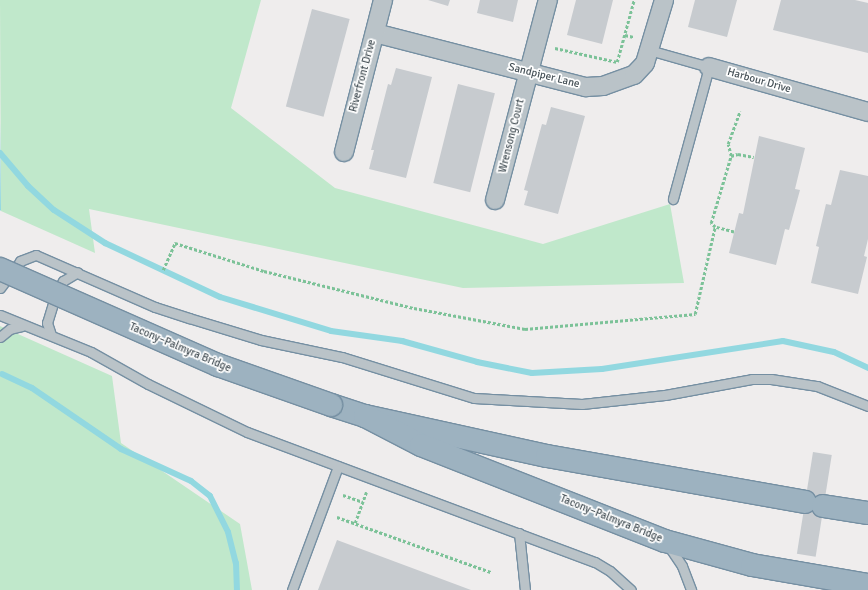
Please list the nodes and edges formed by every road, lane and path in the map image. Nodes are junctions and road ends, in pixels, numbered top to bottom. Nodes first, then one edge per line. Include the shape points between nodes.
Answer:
1 (383, 0) edge
2 (548, 0) edge
3 (634, 0) edge
4 (664, 0) edge
5 (374, 33) junction
6 (536, 44) junction
7 (649, 50) junction
8 (709, 67) junction
9 (528, 72) junction
10 (740, 111) dead end
11 (868, 112) edge
12 (344, 152) dead end
13 (731, 156) junction
14 (754, 157) dead end
15 (673, 199) dead end
16 (495, 200) dead end
17 (714, 227) junction
18 (734, 232) dead end
19 (0, 269) edge
20 (164, 270) dead end
21 (78, 272) junction
22 (0, 288) edge
23 (0, 315) edge
24 (22, 326) junction
25 (51, 335) junction
26 (1, 336) edge
27 (868, 406) edge
28 (365, 416) junction
29 (338, 466) junction
30 (367, 489) dead end
31 (343, 495) dead end
32 (362, 502) junction
33 (868, 513) edge
34 (337, 517) dead end
35 (355, 523) junction
36 (520, 533) junction
37 (665, 541) junction
38 (490, 572) dead end
39 (868, 585) edge
40 (292, 590) edge
41 (525, 590) edge
42 (631, 590) edge
43 (691, 590) edge

1 - 5 street, Riverfront Drive
2 - 6 street, Wrensong Court
3 - 6 path via 617,62
4 - 7 street, Sandpiper Lane
5 - 9 street, Sandpiper Lane
5 - 12 street, Riverfront Drive
6 - 9 street, Wrensong Court
7 - 8 lane, Harbour Drive
7 - 9 street, Sandpiper Lane via 646,63 634,75 603,86 586,87
8 - 11 street, Harbour Drive
8 - 15 lane
9 - 16 street, Wrensong Court
10 - 13 path via 728,144
13 - 14 path via 738,154
13 - 17 path via 711,223
17 - 18 path
17 - 20 path via 695,314 525,329 414,308 272,273 175,243
19 - 28 highway, Tacony–Palmyra Bridge, bridge via 218,365
21 - 22 lane via 42,256 30,255 20,261
21 - 25 lane via 63,281 56,293 47,324
21 - 27 lane via 155,307 188,318 261,340 342,357 474,398 582,404 665,395 752,379 771,379 816,386
23 - 24 lane
24 - 25 lane
24 - 26 lane via 10,329
25 - 29 lane via 91,352 227,423
28 - 33 highway, Tacony–Palmyra Bridge via 547,456
28 - 37 highway, Tacony–Palmyra Bridge via 422,445
29 - 36 lane
29 - 40 lane
30 - 32 path
31 - 32 path
32 - 35 path
34 - 35 path
35 - 38 path
36 - 41 lane
36 - 42 lane via 595,562 610,571
37 - 39 highway, Tacony–Palmyra Bridge via 752,565
37 - 43 lane via 682,566

